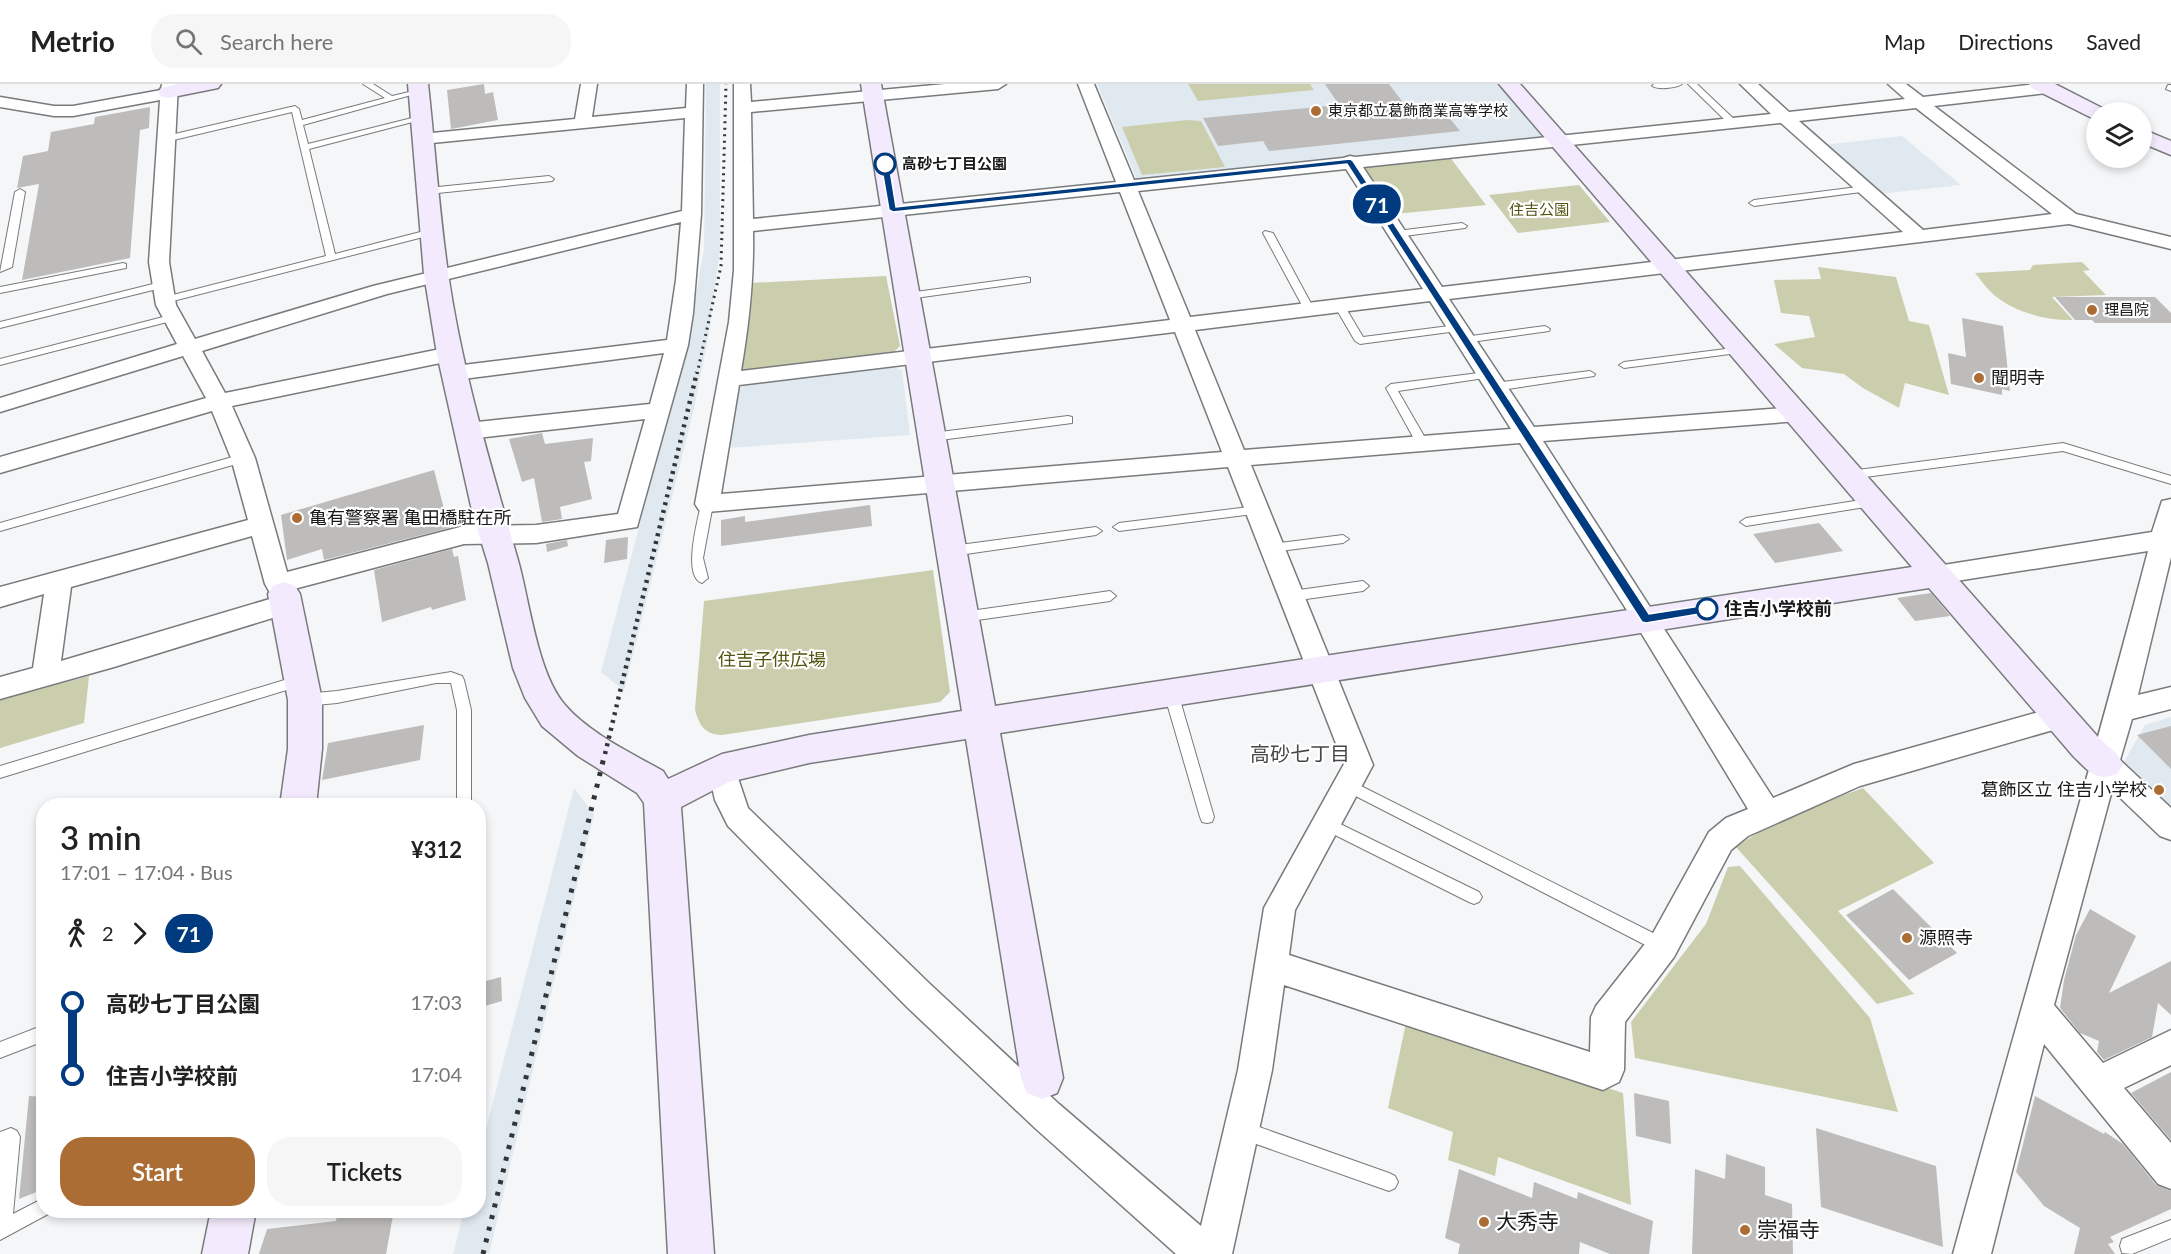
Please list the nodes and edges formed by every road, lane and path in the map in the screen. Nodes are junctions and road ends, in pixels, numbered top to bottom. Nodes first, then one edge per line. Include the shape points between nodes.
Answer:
1 (212, 84) edge
2 (367, 84) edge
3 (589, 84) edge
4 (695, 84) edge
5 (742, 84) edge
6 (998, 84) edge
7 (1086, 84) edge
8 (1509, 84) edge
9 (1678, 84) edge
10 (1692, 84) edge
11 (1748, 84) edge
12 (1896, 84) edge
13 (1656, 86) dead end
14 (2051, 87) edge
15 (169, 90) edge
16 (872, 90) edge
17 (390, 100) junction
18 (0, 102) edge
19 (1920, 102) junction
20 (2086, 107) edge
21 (420, 108) edge
22 (742, 108) junction
23 (694, 112) junction
24 (1785, 117) junction
25 (583, 123) junction
26 (1733, 123) junction
27 (298, 124) junction
28 (165, 139) junction
29 (1558, 140) junction
30 (2152, 140) edge
31 (304, 148) junction
32 (2171, 149) edge
33 (1350, 161) junction
34 (549, 179) dead end
35 (1128, 185) junction
36 (1866, 189) junction
37 (428, 191) junction
38 (20, 192) dead end
39 (1754, 203) dead end
40 (893, 210) junction
41 (692, 214) junction
42 (2069, 218) junction
43 (651, 225) junction
44 (745, 226) junction
45 (1462, 226) dead end
46 (432, 232) junction
47 (1268, 232) dead end
48 (1397, 234) junction
49 (1920, 237) junction
50 (691, 240) junction
51 (2171, 243) edge
52 (332, 257) junction
53 (123, 266) dead end
54 (1665, 266) junction
55 (0, 269) edge
56 (436, 274) junction
57 (1026, 280) dead end
58 (0, 290) edge
59 (1434, 294) junction
60 (908, 296) junction
61 (166, 301) junction
62 (1340, 305) junction
63 (1309, 309) junction
64 (1184, 324) junction
65 (0, 325) edge
66 (1545, 329) dead end
67 (1460, 334) junction
68 (677, 345) junction
69 (188, 348) junction
70 (1742, 350) junction
71 (919, 357) junction
72 (0, 362) edge
73 (453, 364) junction
74 (1624, 365) dead end
75 (1590, 374) dead end
76 (730, 379) junction
77 (1491, 381) junction
78 (219, 402) junction
79 (0, 405) edge
80 (658, 410) junction
81 (1798, 414) junction
82 (1068, 420) dead end
83 (468, 431) junction
84 (1526, 435) junction
85 (932, 437) junction
86 (1422, 443) junction
87 (243, 458) junction
88 (1238, 458) junction
89 (0, 465) edge
90 (1850, 475) junction
91 (2171, 480) edge
92 (941, 484) junction
93 (1874, 502) junction
94 (707, 504) junction
95 (1257, 510) junction
96 (1746, 522) dead end
97 (2168, 523) edge
98 (262, 525) junction
99 (0, 527) edge
100 (1119, 527) dead end
101 (1096, 531) dead end
102 (492, 533) junction
103 (1343, 539) dead end
104 (1272, 548) junction
105 (952, 551) junction
106 (1937, 575) junction
107 (702, 578) dead end
108 (59, 581) junction
109 (1363, 586) dead end
110 (283, 594) junction
111 (1110, 596) dead end
112 (1292, 596) junction
113 (0, 597) edge
114 (963, 617) junction
115 (1646, 619) junction
116 (1322, 669) junction
117 (46, 675) junction
118 (0, 688) edge
119 (304, 690) junction
120 (1171, 693) junction
121 (2171, 698) edge
122 (2120, 711) junction
123 (2060, 717) junction
124 (981, 722) junction
125 (2105, 764) junction
126 (722, 770) junction
127 (0, 772) edge
128 (1349, 786) junction
129 (299, 798) edge
130 (464, 798) edge
131 (662, 798) junction
132 (1766, 812) junction
133 (1207, 817) dead end
134 (1328, 824) junction
135 (2171, 827) edge
136 (1474, 897) dead end
137 (1663, 946) junction
138 (1271, 965) junction
139 (2036, 1009) junction
140 (36, 1036) edge
141 (2171, 1047) edge
142 (0, 1050) edge
143 (1042, 1078) joint
144 (2098, 1083) junction
145 (1047, 1116) junction
146 (1242, 1130) junction
147 (0, 1141) edge
148 (2171, 1172) edge
149 (1389, 1182) dead end
150 (36, 1211) edge
151 (232, 1218) edge
152 (2171, 1228) edge
153 (1, 1230) edge
154 (2129, 1246) dead end
155 (225, 1254) edge
156 (691, 1254) edge
157 (1204, 1254) edge
158 (1213, 1254) edge
159 (1972, 1254) edge

1 - 15 street
2 - 17 lane
3 - 25 street
4 - 23 street
5 - 22 street
6 - 16 street
7 - 35 street
8 - 29 street
9 - 13 lane
10 - 26 lane
11 - 24 street
12 - 19 street
14 - 19 street
14 - 20 street
15 - 18 street via 73,111
15 - 28 street
16 - 22 street
16 - 40 street
17 - 21 lane
17 - 27 lane
19 - 24 street
19 - 42 street
21 - 25 street
21 - 31 lane
21 - 37 street
22 - 44 street
23 - 25 street
23 - 41 street
24 - 26 street
24 - 36 street
26 - 29 street
27 - 28 lane via 295,109
27 - 31 lane
28 - 61 street via 160,252
29 - 33 street
29 - 54 street
30 - 32 street
31 - 52 lane
33 - 35 street
33 - 48 street
34 - 37 lane
35 - 40 street
35 - 64 street
36 - 39 lane
36 - 49 street
37 - 46 street
38 - 55 lane via 7,267
40 - 44 street
40 - 60 street
41 - 43 street
41 - 50 street
42 - 49 street
42 - 51 street
43 - 50 street via 671,236
43 - 56 street
44 - 76 street via 741,301
45 - 48 lane
46 - 52 lane
46 - 56 street
47 - 63 lane
48 - 59 street
49 - 54 street
50 - 68 street
52 - 61 lane
53 - 58 lane
54 - 59 street
54 - 70 street
56 - 69 street
56 - 73 street
57 - 60 lane
59 - 62 street
59 - 67 street
60 - 71 street
61 - 65 lane
61 - 69 street
61 - 72 lane
62 - 63 street
62 - 67 lane via 1360,341
63 - 64 street
64 - 71 street
64 - 88 street
66 - 67 lane
67 - 77 street
68 - 73 street
68 - 80 street
69 - 78 street
69 - 79 street
70 - 74 lane
70 - 81 street
71 - 76 street
71 - 85 street
73 - 78 street
73 - 83 street
75 - 77 lane
76 - 94 street
77 - 84 street
77 - 86 lane via 1391,388
78 - 87 street
78 - 89 street
80 - 83 street
80 - 102 street via 628,520 536,534
81 - 84 street
81 - 90 street
82 - 85 lane
83 - 102 street
84 - 86 street
84 - 115 street
85 - 92 street
86 - 88 street
87 - 98 street
87 - 99 lane
88 - 92 street
88 - 95 street
90 - 91 lane via 2063,447
90 - 93 street
92 - 94 street
92 - 105 street
93 - 96 lane
93 - 106 street
94 - 107 lane via 697,558
95 - 100 lane
95 - 104 street
97 - 106 street
97 - 122 street
98 - 108 street
98 - 110 street
101 - 105 lane
102 - 110 street via 464,535
102 - 131 street via 529,668 542,698 554,716 590,746 650,782
103 - 104 lane
104 - 112 street
105 - 114 street
106 - 115 street
106 - 123 street
108 - 113 street
108 - 117 street
109 - 112 lane
110 - 117 street via 114,657
110 - 119 street
111 - 114 lane
112 - 116 street
114 - 124 street
115 - 116 street
115 - 132 street
116 - 120 street
116 - 128 street via 1359,765
117 - 118 street
119 - 127 lane
119 - 129 street via 305,749
119 - 130 lane via 337,697 436,678 457,680 464,710
120 - 124 street
120 - 133 lane
121 - 122 street
122 - 125 street
123 - 125 street
123 - 132 street via 1854,776
124 - 126 street via 809,748
124 - 143 street
125 - 135 street
125 - 139 street
126 - 131 street
126 - 145 street via 738,817
128 - 134 street
128 - 137 lane
131 - 156 street
132 - 137 street via 1737,826 1720,841
134 - 136 lane
134 - 138 street via 1280,908
137 - 138 street via 1608,1017 1607,1070 1603,1073
138 - 146 street
139 - 144 street
139 - 159 street
140 - 142 lane
141 - 144 street
143 - 145 street
144 - 148 street
145 - 157 street
146 - 149 lane
146 - 158 street
147 - 153 lane via 11,1137
150 - 153 lane
151 - 155 street
152 - 154 lane

